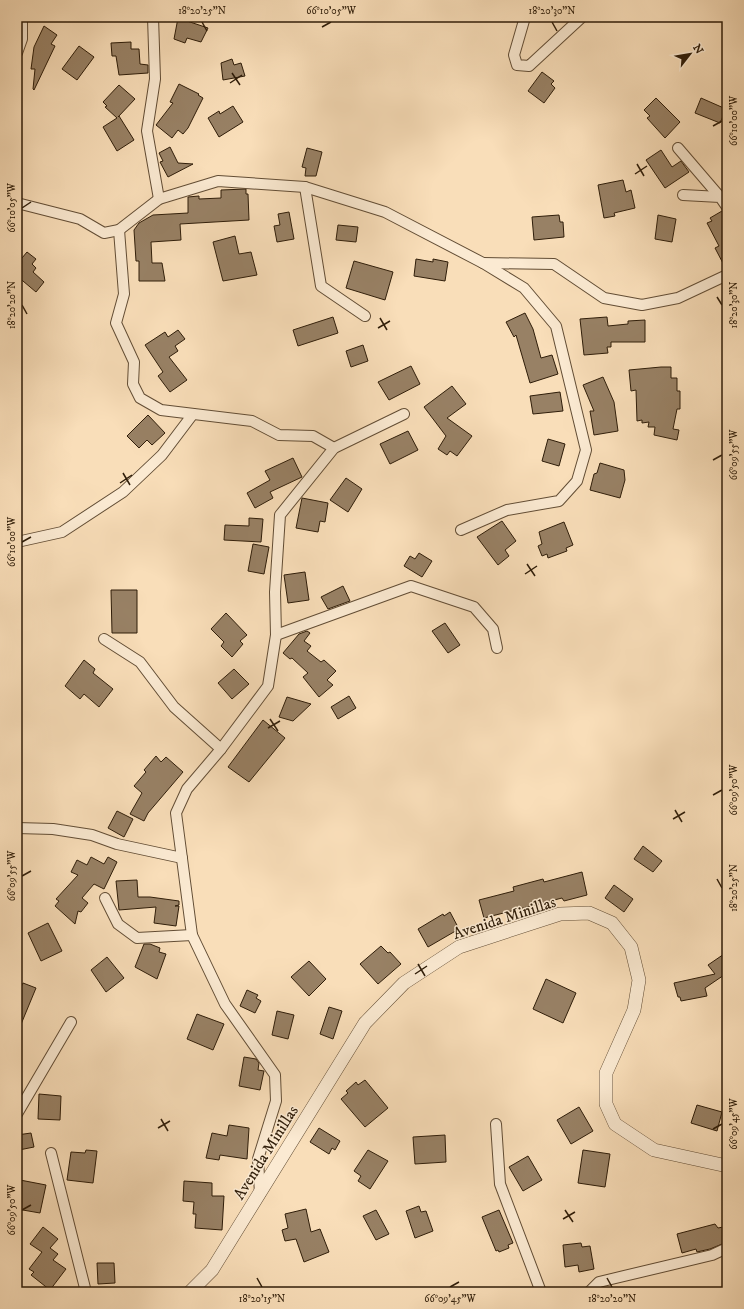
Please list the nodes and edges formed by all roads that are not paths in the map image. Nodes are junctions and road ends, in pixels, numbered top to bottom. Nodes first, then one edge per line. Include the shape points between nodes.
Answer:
1 (22, 17) edge
2 (153, 17) edge
3 (525, 17) edge
4 (582, 17) edge
5 (17, 53) edge
6 (678, 148) dead end
7 (305, 187) junction
8 (684, 195) dead end
9 (720, 197) junction
10 (159, 199) junction
11 (17, 204) edge
12 (727, 207) edge
13 (119, 230) junction
14 (483, 264) junction
15 (727, 275) edge
16 (365, 316) dead end
17 (192, 414) junction
18 (404, 414) dead end
19 (334, 448) junction
20 (461, 530) dead end
21 (17, 542) edge
22 (276, 635) junction
23 (104, 639) dead end
24 (497, 648) dead end
25 (221, 749) junction
26 (17, 828) edge
27 (182, 858) junction
28 (105, 898) dead end
29 (192, 935) junction
30 (71, 1022) dead end
31 (17, 1114) edge
32 (496, 1124) dead end
33 (51, 1153) dead end
34 (727, 1166) edge
35 (260, 1194) junction
36 (727, 1248) edge
37 (86, 1292) edge
38 (190, 1292) edge
39 (541, 1292) edge
40 (589, 1292) edge

1 - 5 street via 22,39
2 - 10 street via 154,79 147,131
3 - 4 street via 514,55 517,65 529,66
6 - 9 street
7 - 10 street via 218,181
7 - 14 street via 385,212
7 - 16 street via 320,286
8 - 9 street
9 - 12 street
10 - 13 street
11 - 13 street via 80,219 104,233
13 - 17 street via 124,294 116,323 134,362 133,384 140,398 161,410
14 - 15 street via 554,264 604,298 642,305 678,298
14 - 20 street via 524,288 556,326 586,450 577,481 559,502 507,510
17 - 19 street via 252,421 279,435 313,436
17 - 21 street via 162,455 123,492 62,532
18 - 19 street
19 - 22 street via 280,515 275,592
22 - 24 street via 410,586 474,607 493,629
22 - 25 street via 268,686
23 - 25 street via 140,662 174,707
25 - 27 street via 187,789 176,813
26 - 27 street via 53,829 92,835 117,844
27 - 29 street
28 - 29 street via 118,924 137,938
29 - 35 street via 226,1004 275,1074 276,1101 258,1160
30 - 31 street
32 - 39 street via 500,1184
33 - 37 street
34 - 35 street, Avenida Minillas via 654,1150 615,1124 606,1104 606,1073 634,1010 639,980 631,946 612,923 589,913 560,914 459,948 404,984 365,1023
35 - 38 street, Avenida Minillas via 212,1270
36 - 40 street via 712,1255 598,1282

